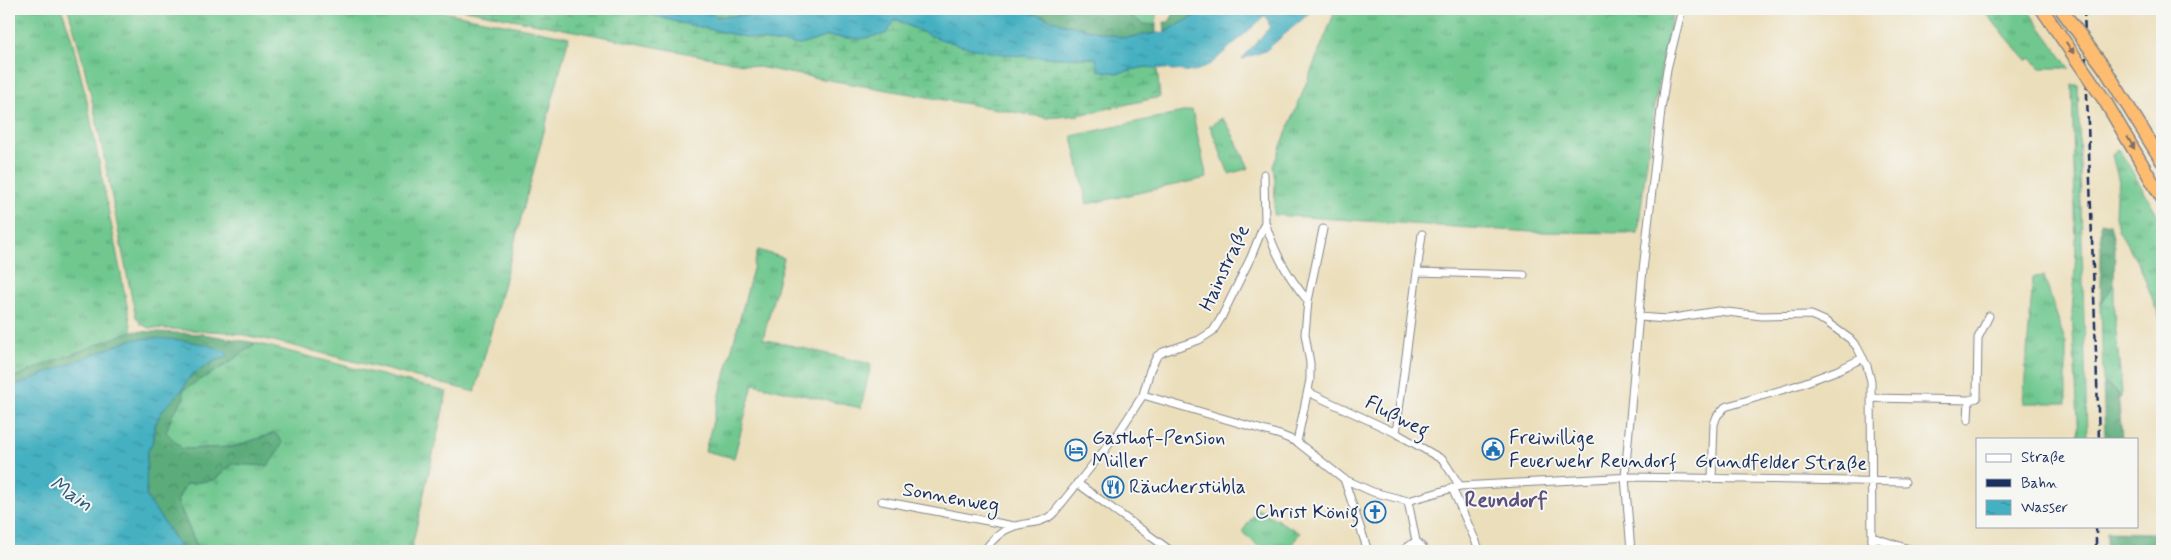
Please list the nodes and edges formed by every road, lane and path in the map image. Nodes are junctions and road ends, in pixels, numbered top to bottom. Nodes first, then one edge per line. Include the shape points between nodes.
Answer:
1 (1682, 9) edge
2 (2042, 9) edge
3 (2060, 9) edge
4 (2162, 161) edge
5 (1264, 174) dead end
6 (2162, 198) edge
7 (1265, 222) junction
8 (1323, 229) dead end
9 (1422, 234) dead end
10 (1417, 272) junction
11 (1524, 275) dead end
12 (1308, 300) junction
13 (1989, 316) dead end
14 (1639, 317) junction
15 (1863, 358) junction
16 (1308, 392) junction
17 (1143, 395) junction
18 (1873, 398) junction
19 (1968, 400) junction
20 (1968, 420) dead end
21 (1396, 433) junction
22 (1297, 442) junction
23 (1625, 477) junction
24 (1712, 478) junction
25 (1344, 480) junction
26 (1872, 481) junction
27 (1905, 482) dead end
28 (1077, 484) junction
29 (1460, 486) junction
30 (1452, 488) junction
31 (882, 501) dead end
32 (1408, 501) junction
33 (1015, 526) junction
34 (1872, 537) junction
35 (1416, 541) junction
36 (984, 551) edge
37 (1171, 551) edge
38 (1368, 551) edge
39 (1402, 551) edge
40 (1426, 551) edge
41 (1480, 551) edge
42 (1631, 551) edge
43 (1872, 551) edge
44 (1916, 551) edge

1 - 14 street via 1661,110
2 -> 6 highway, bridge via 2105,101
3 - 4 highway, bridge via 2105,69
5 - 7 street, Hainstraße
7 - 12 street via 1286,273
7 - 17 street, Hainstraße via 1251,257 1212,331 1199,340 1157,356
8 - 12 street
9 - 10 street
10 - 11 street
10 - 21 street
12 - 16 street via 1305,334 1310,363
13 - 19 street via 1978,338 1977,398
14 - 15 street via 1667,318 1718,311 1762,316 1811,315 1850,339
14 - 23 street
15 - 18 street
15 - 24 street via 1798,385 1725,408 1714,424
16 - 21 street, Flußweg
16 - 22 street
17 - 22 street
17 - 28 street, Hainstraße via 1119,432
18 - 19 street
18 - 26 street
19 - 20 street
21 - 29 street, Flußweg via 1443,460
22 - 25 street
23 - 24 street, Grundfelder Straße
23 - 29 street, Grundfelder Straße
23 - 42 street
24 - 26 street, Grundfelder Straße
25 - 32 street
25 - 38 street
26 - 27 street, Grundfelder Straße
26 - 34 street
28 - 33 street, Hainstraße via 1048,518
28 - 37 street
29 - 30 street, Grundfelder Straße
30 - 32 street, Grundfelder Straße
30 - 41 street
31 - 33 street, Sonnenweg
32 - 35 street
33 - 36 street
34 - 43 street
34 - 44 street
35 - 39 street
35 - 40 street

